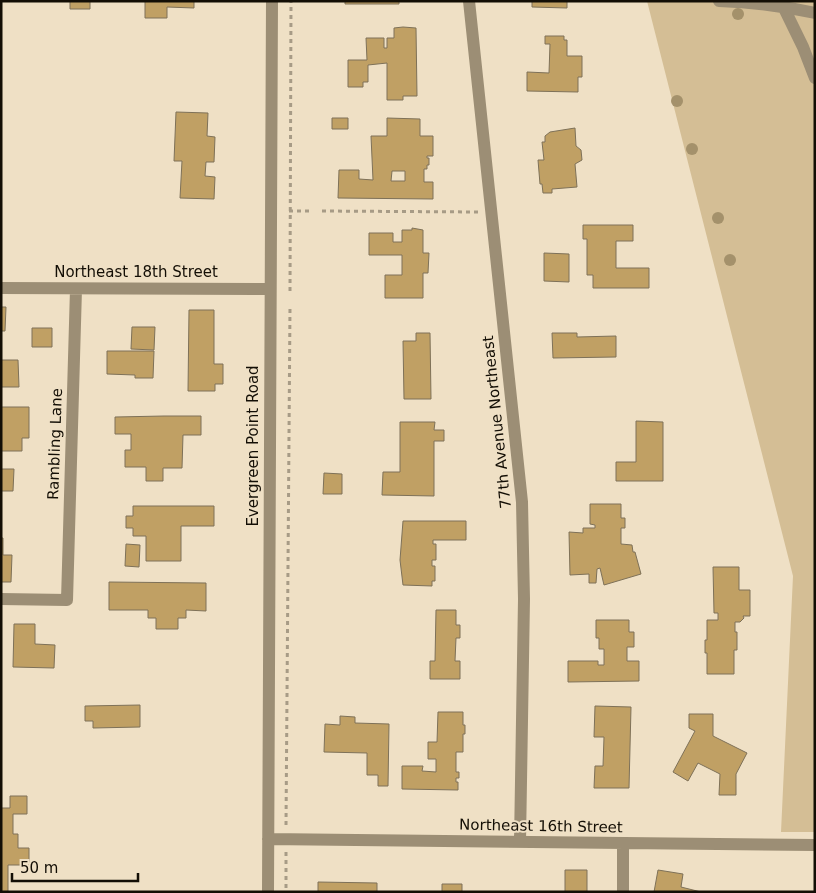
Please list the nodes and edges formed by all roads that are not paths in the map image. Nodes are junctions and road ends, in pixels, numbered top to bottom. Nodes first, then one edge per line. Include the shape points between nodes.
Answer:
1 (272, 1) edge
2 (469, 1) edge
3 (719, 1) edge
4 (783, 6) junction
5 (815, 13) edge
6 (815, 78) edge
7 (1, 288) edge
8 (76, 289) junction
9 (270, 289) junction
10 (1, 599) edge
11 (268, 840) junction
12 (520, 842) junction
13 (623, 843) junction
14 (815, 845) edge
15 (268, 892) edge
16 (623, 892) edge

1 - 9 street, Evergreen Point Road
2 - 12 street, 77th Avenue Northeast via 524,527
3 - 4 street
4 - 5 street
4 - 6 street
7 - 8 street, Northeast 18th Street
8 - 9 street, Northeast 18th Street
8 - 10 street, Rambling Lane via 67,600
9 - 11 street, Evergreen Point Road
11 - 12 street, Northeast 16th Street
11 - 15 street, Evergreen Point Road
12 - 13 street, Northeast 16th Street
13 - 14 street, Northeast 16th Street
13 - 16 street

